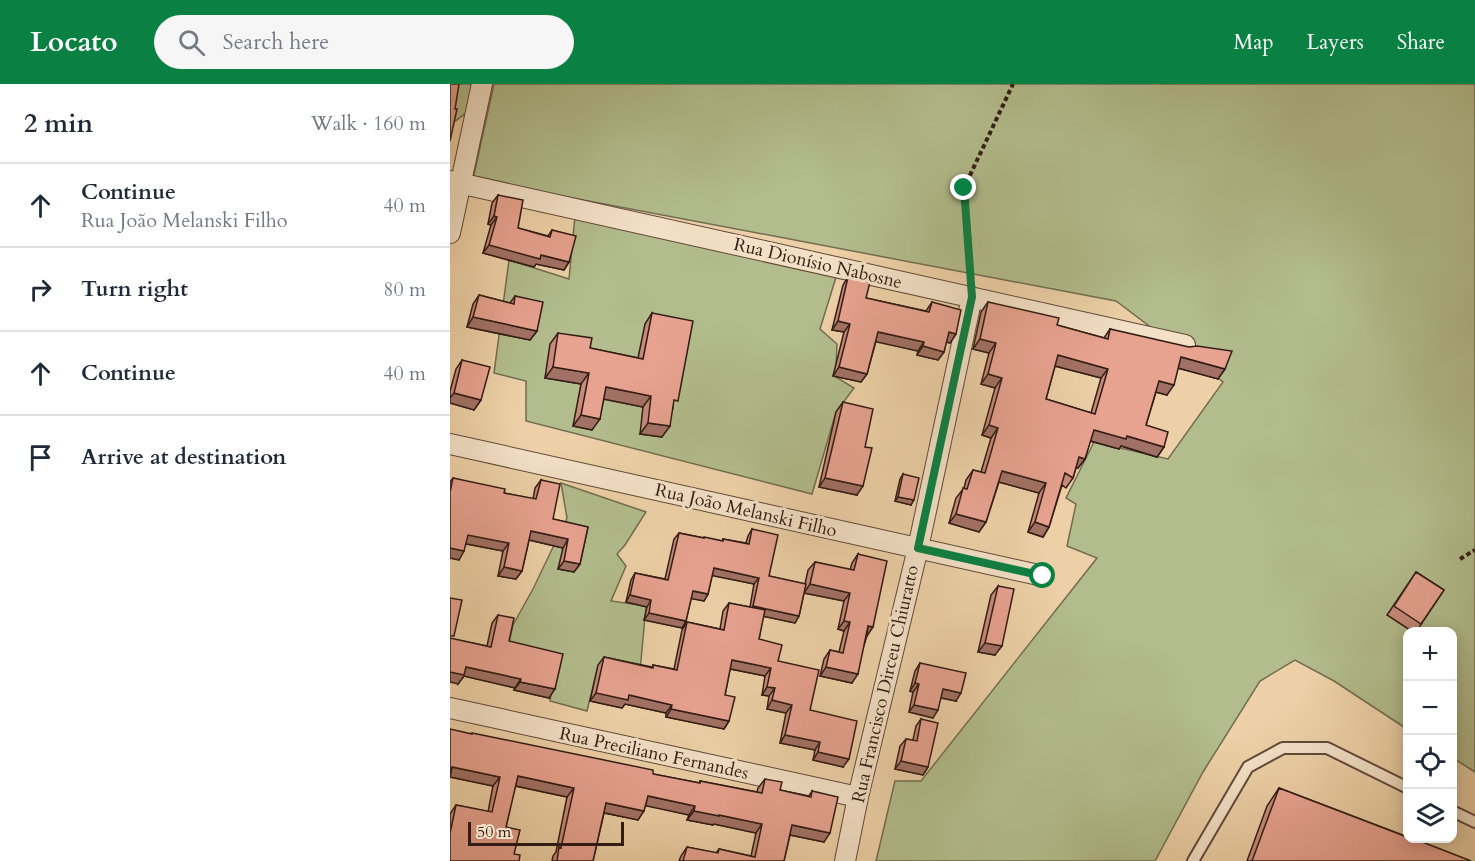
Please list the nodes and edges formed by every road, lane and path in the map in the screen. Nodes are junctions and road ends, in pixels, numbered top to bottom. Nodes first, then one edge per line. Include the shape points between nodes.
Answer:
1 (482, 84) edge
2 (1013, 84) edge
3 (455, 183) edge
4 (450, 233) edge
5 (972, 297) junction
6 (1185, 345) edge
7 (450, 444) edge
8 (918, 548) junction
9 (1475, 550) edge
10 (1475, 555) edge
11 (1043, 576) dead end
12 (450, 708) edge
13 (1403, 786) edge
14 (858, 797) junction
15 (1457, 813) edge
16 (1475, 822) edge
17 (845, 861) edge
18 (1193, 861) edge

1 - 3 street
2 - 5 path via 964,188
3 - 4 street
3 - 5 street, Rua Dionísio Nabosne
5 - 6 street, Rua Dionísio Nabosne
5 - 8 street, Rua Francisco Dirceu Chiuratto
7 - 8 street, Rua João Melanski Filho
8 - 11 street, Rua João Melanski Filho
8 - 14 street, Rua Francisco Dirceu Chiuratto
9 - 10 path via 1460,559
12 - 14 street, Rua Preciliano Fernandes
13 - 18 lane via 1327,748 1283,748 1248,767
14 - 17 street, Rua Francisco Dirceu Chiuratto
15 - 16 lane

